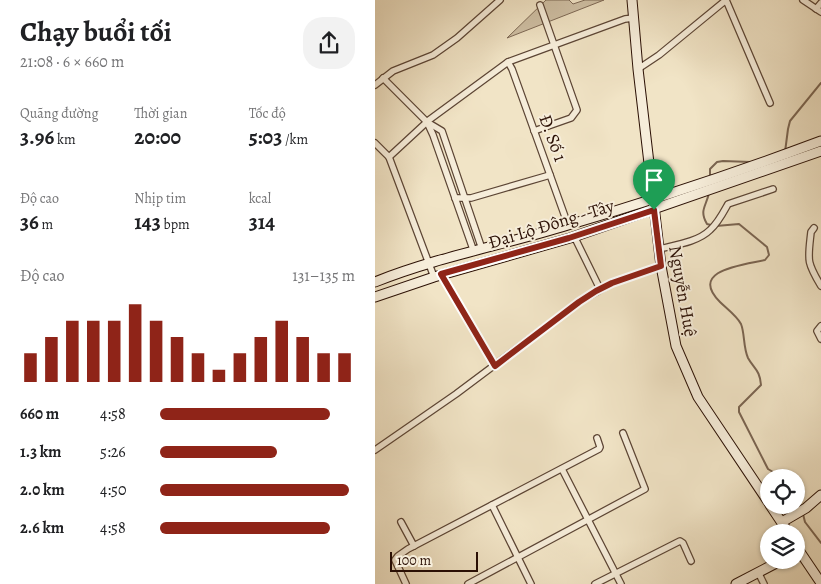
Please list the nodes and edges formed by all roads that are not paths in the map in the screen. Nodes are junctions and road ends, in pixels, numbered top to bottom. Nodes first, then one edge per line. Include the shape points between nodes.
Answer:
1 (500, 0) edge
2 (632, 0) edge
3 (726, 0) edge
4 (803, 0) edge
5 (821, 3) edge
6 (540, 5) dead end
7 (818, 10) edge
8 (634, 18) junction
9 (555, 45) junction
10 (508, 62) junction
11 (638, 69) junction
12 (383, 78) junction
13 (375, 85) edge
14 (770, 103) dead end
15 (427, 122) junction
16 (534, 131) junction
17 (821, 141) edge
18 (375, 143) edge
19 (821, 151) edge
20 (389, 157) junction
21 (550, 175) junction
22 (773, 189) dead end
23 (455, 198) junction
24 (465, 199) junction
25 (653, 199) junction
26 (654, 210) junction
27 (568, 225) junction
28 (814, 228) dead end
29 (574, 236) junction
30 (659, 249) junction
31 (478, 250) junction
32 (429, 264) junction
33 (661, 266) junction
34 (437, 275) junction
35 (375, 282) edge
36 (821, 286) edge
37 (600, 289) junction
38 (375, 297) edge
39 (821, 326) edge
40 (821, 339) edge
41 (495, 366) junction
42 (623, 433) dead end
43 (597, 438) dead end
44 (375, 450) edge
45 (562, 469) junction
46 (760, 490) edge
47 (821, 495) edge
48 (492, 505) junction
49 (776, 514) edge
50 (587, 520) junction
51 (401, 522) dead end
52 (781, 522) joint
53 (414, 546) junction
54 (518, 556) junction
55 (691, 561) dead end
56 (805, 561) edge
57 (764, 569) edge
58 (758, 572) junction
59 (616, 574) junction
60 (821, 583) edge
61 (406, 584) edge
62 (468, 584) edge
63 (531, 584) edge
64 (595, 584) edge
65 (621, 584) edge
66 (735, 584) edge
67 (764, 584) edge

1 - 12 street via 433,55
2 - 8 street, Nguyễn Huệ
3 - 11 street
3 - 14 street
4 - 7 street
5 - 7 street
6 - 9 street
8 - 9 street
8 - 11 street, Nguyễn Huệ
9 - 10 street
9 - 16 street via 577,110 571,118
10 - 15 street
10 - 16 street, Đ. Số 1
11 - 25 street, Nguyễn Huệ
12 - 13 street
12 - 15 street
15 - 20 street
15 - 23 street
15 - 24 street via 442,131
16 - 21 street, Đ. Số 1
17 - 25 street, Đại Lộ Đông - Tây
18 - 20 street
19 - 26 street, Đại Lộ Đông - Tây
20 - 32 street
21 - 24 street
21 - 27 street, Đ. Số 1
22 - 30 street via 728,204 709,231
23 - 24 street
23 - 31 street
24 - 31 street
25 - 26 street, Nguyễn Huệ
25 - 27 street, Đại Lộ Đông - Tây
26 - 29 street, Đại Lộ Đông - Tây
26 - 30 street, Nguyễn Huệ
27 - 31 street, Đại Lộ Đông - Tây
28 - 36 street via 808,260
29 - 34 street, Đại Lộ Đông - Tây
29 - 37 street
30 - 33 street, Nguyễn Huệ
31 - 32 street, Đại Lộ Đông - Tây
32 - 34 street
32 - 35 street, Đại Lộ Đông - Tây
33 - 37 street
33 - 46 street, Nguyễn Huệ via 676,346 692,385
34 - 38 street, Đại Lộ Đông - Tây
34 - 41 street
37 - 41 street
39 - 40 street via 817,331
41 - 44 street
42 - 50 street via 645,489
43 - 45 street via 599,449
45 - 48 street
45 - 50 street
47 - 52 street
48 - 53 street
48 - 54 street
49 - 52 street, Nguyễn Huệ
50 - 54 street
50 - 59 street
51 - 53 street
53 - 61 street via 395,560
54 - 62 street
54 - 63 street
55 - 59 street via 680,541
56 - 60 street
57 - 58 street
58 - 66 street
58 - 67 street
59 - 64 street
59 - 65 street

